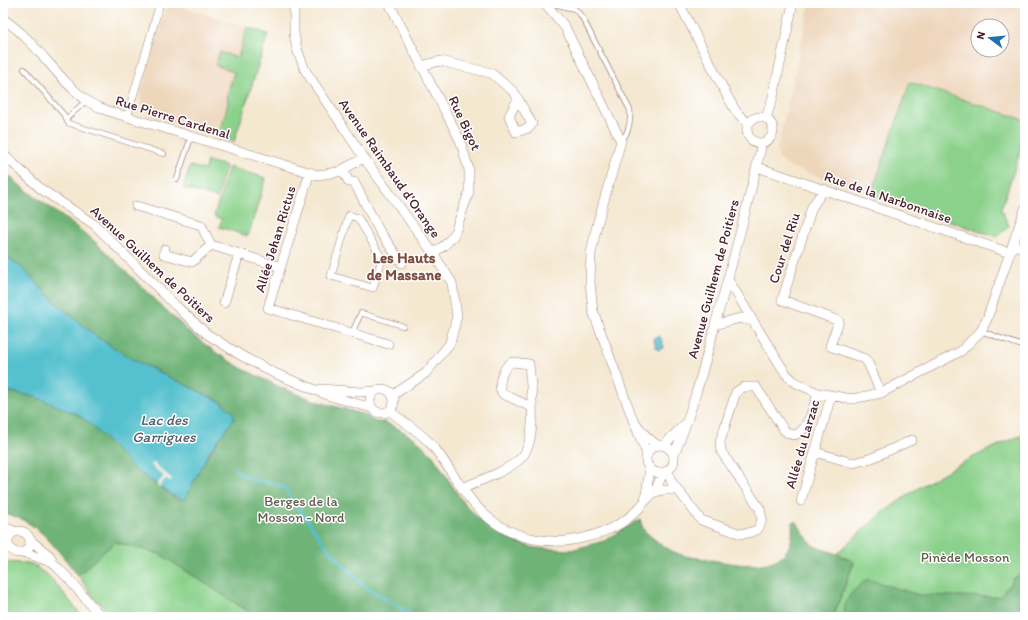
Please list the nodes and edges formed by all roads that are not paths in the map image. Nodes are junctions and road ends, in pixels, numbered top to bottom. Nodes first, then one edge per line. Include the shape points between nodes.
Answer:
1 (160, 3) edge
2 (294, 3) edge
3 (389, 3) edge
4 (679, 3) edge
5 (793, 3) edge
6 (547, 5) edge
7 (3, 19) edge
8 (421, 66) junction
9 (24, 69) dead end
10 (518, 99) dead end
11 (87, 100) junction
12 (127, 117) junction
13 (766, 118) junction
14 (66, 119) junction
15 (748, 123) junction
16 (191, 137) junction
17 (622, 141) junction
18 (762, 143) junction
19 (3, 154) edge
20 (164, 154) dead end
21 (364, 158) junction
22 (757, 167) junction
23 (343, 170) junction
24 (310, 172) junction
25 (177, 179) dead end
26 (824, 189) junction
27 (136, 206) dead end
28 (1025, 209) edge
29 (211, 245) junction
30 (1025, 248) edge
31 (1011, 249) junction
32 (165, 250) dead end
33 (433, 253) junction
34 (239, 254) junction
35 (402, 263) dead end
36 (281, 267) junction
37 (331, 276) joint
38 (728, 279) junction
39 (224, 303) dead end
40 (753, 321) junction
41 (715, 325) junction
42 (404, 326) dead end
43 (981, 331) junction
44 (352, 333) junction
45 (388, 344) dead end
46 (1025, 347) edge
47 (316, 388) junction
48 (376, 390) junction
49 (818, 393) junction
50 (881, 393) junction
51 (393, 394) junction
52 (831, 396) junction
53 (531, 407) junction
54 (372, 408) junction
55 (390, 411) junction
56 (633, 420) junction
57 (688, 420) junction
58 (912, 440) dead end
59 (661, 445) junction
60 (815, 452) junction
61 (647, 454) junction
62 (674, 456) junction
63 (650, 468) junction
64 (666, 471) junction
65 (462, 488) junction
66 (677, 490) junction
67 (654, 492) junction
68 (645, 501) junction
69 (801, 501) dead end
70 (3, 526) edge
71 (14, 531) junction
72 (30, 540) junction
73 (5, 543) edge
74 (14, 552) junction
75 (24, 552) junction
76 (3, 556) edge
77 (53, 563) junction
78 (101, 617) edge

1 - 12 street
2 - 21 street, Avenue Raimbaud d'Orange via 294,34 305,70
3 - 8 street, Rue Bigot
4 - 15 street via 726,94
5 - 13 street via 773,97
6 - 17 street via 565,27
6 - 17 lane via 575,9 582,17 630,110 626,136
7 - 11 street, Rue Pierre Cardenal via 27,38 75,91
8 - 10 street via 440,61 491,73 514,92
8 - 33 street, Rue Bigot via 460,140 468,161 470,178 469,192 454,235 446,245
9 - 14 lane
11 - 12 street, Rue Pierre Cardenal
11 - 14 lane
12 - 16 street, Rue Pierre Cardenal
13 - 15 street via 758,117
13 - 18 street via 772,124 773,132 769,140
14 - 20 lane via 68,123
15 - 18 street via 746,131 750,139
16 - 24 street, Rue Pierre Cardenal
16 - 25 lane
17 - 56 street via 597,225 591,253 590,282 594,311
18 - 22 street, Avenue Guilhem de Poitiers
19 - 47 street, Avenue Guilhem de Poitiers via 41,189 95,225 207,334 255,364
21 - 23 street, Rue Pierre Cardenal
21 - 33 street, Avenue Raimbaud d'Orange
22 - 26 street, Rue de la Narbonnaise
22 - 38 street, Avenue Guilhem de Poitiers
23 - 24 street, Rue Pierre Cardenal via 326,175
23 - 35 street via 349,182 354,182 380,232
24 - 36 street, Allée Jehan Rictus
26 - 31 street, Rue de la Narbonnaise
26 - 50 street, Cour del Riu via 812,207 782,300 839,320 830,346 865,359
27 - 29 street via 201,225
28 - 31 street
29 - 32 street via 192,262 164,254
29 - 34 street
30 - 31 street, Rue de la Narbonnaise
31 - 43 street
33 - 51 street, Avenue Raimbaud d'Orange via 452,283 456,300 457,316 450,343 426,373
34 - 36 street
34 - 39 street
36 - 44 street, Allée Jehan Rictus via 268,308
37 - 37 street via 349,215 358,218 382,259 373,288
38 - 40 street
38 - 41 street, Avenue Guilhem de Poitiers
40 - 41 street via 740,318
40 - 49 street via 786,374 796,383
41 - 57 street, Avenue Guilhem de Poitiers
42 - 44 lane via 361,313
43 - 46 lane
43 - 50 street via 961,351
44 - 45 street, Allée Jehan Rictus
47 - 48 street, Avenue Guilhem de Poitiers via 361,392
47 - 54 street, Avenue Guilhem de Poitiers via 330,396
48 - 51 street via 385,389
48 - 54 street via 371,397
49 - 52 street
49 - 66 street via 807,425 798,433 792,434 784,430 756,387 744,387 736,392 720,442 721,451 760,509 762,519 757,530 740,534 701,520
50 - 52 street via 856,399
51 - 55 street via 394,405
52 - 60 street, Allée du Larzac
53 - 53 street via 503,394 500,390 507,366 512,362 529,364
53 - 65 street via 533,426 521,458 500,471
54 - 55 street via 382,413
55 - 65 street via 419,432 447,465
56 - 59 street via 647,437
56 - 61 street
57 - 59 street, Avenue Guilhem de Poitiers
57 - 62 street, Avenue Guilhem de Poitiers
58 - 60 street via 853,464
59 - 61 street via 653,447
59 - 62 street via 670,449
60 - 69 street, Allée du Larzac
61 - 63 street
62 - 64 street via 673,463
63 - 64 street via 656,472
63 - 68 street
64 - 66 street
64 - 67 street
65 - 68 street via 483,513 498,524 537,540 557,542 599,534 629,519
66 - 67 street
67 - 68 street
70 - 71 street
71 - 72 street via 23,531
71 - 73 street
72 - 75 street via 29,547
72 - 77 street via 50,556
73 - 74 street
74 - 75 street
74 - 76 street
75 - 77 street
77 - 78 street

